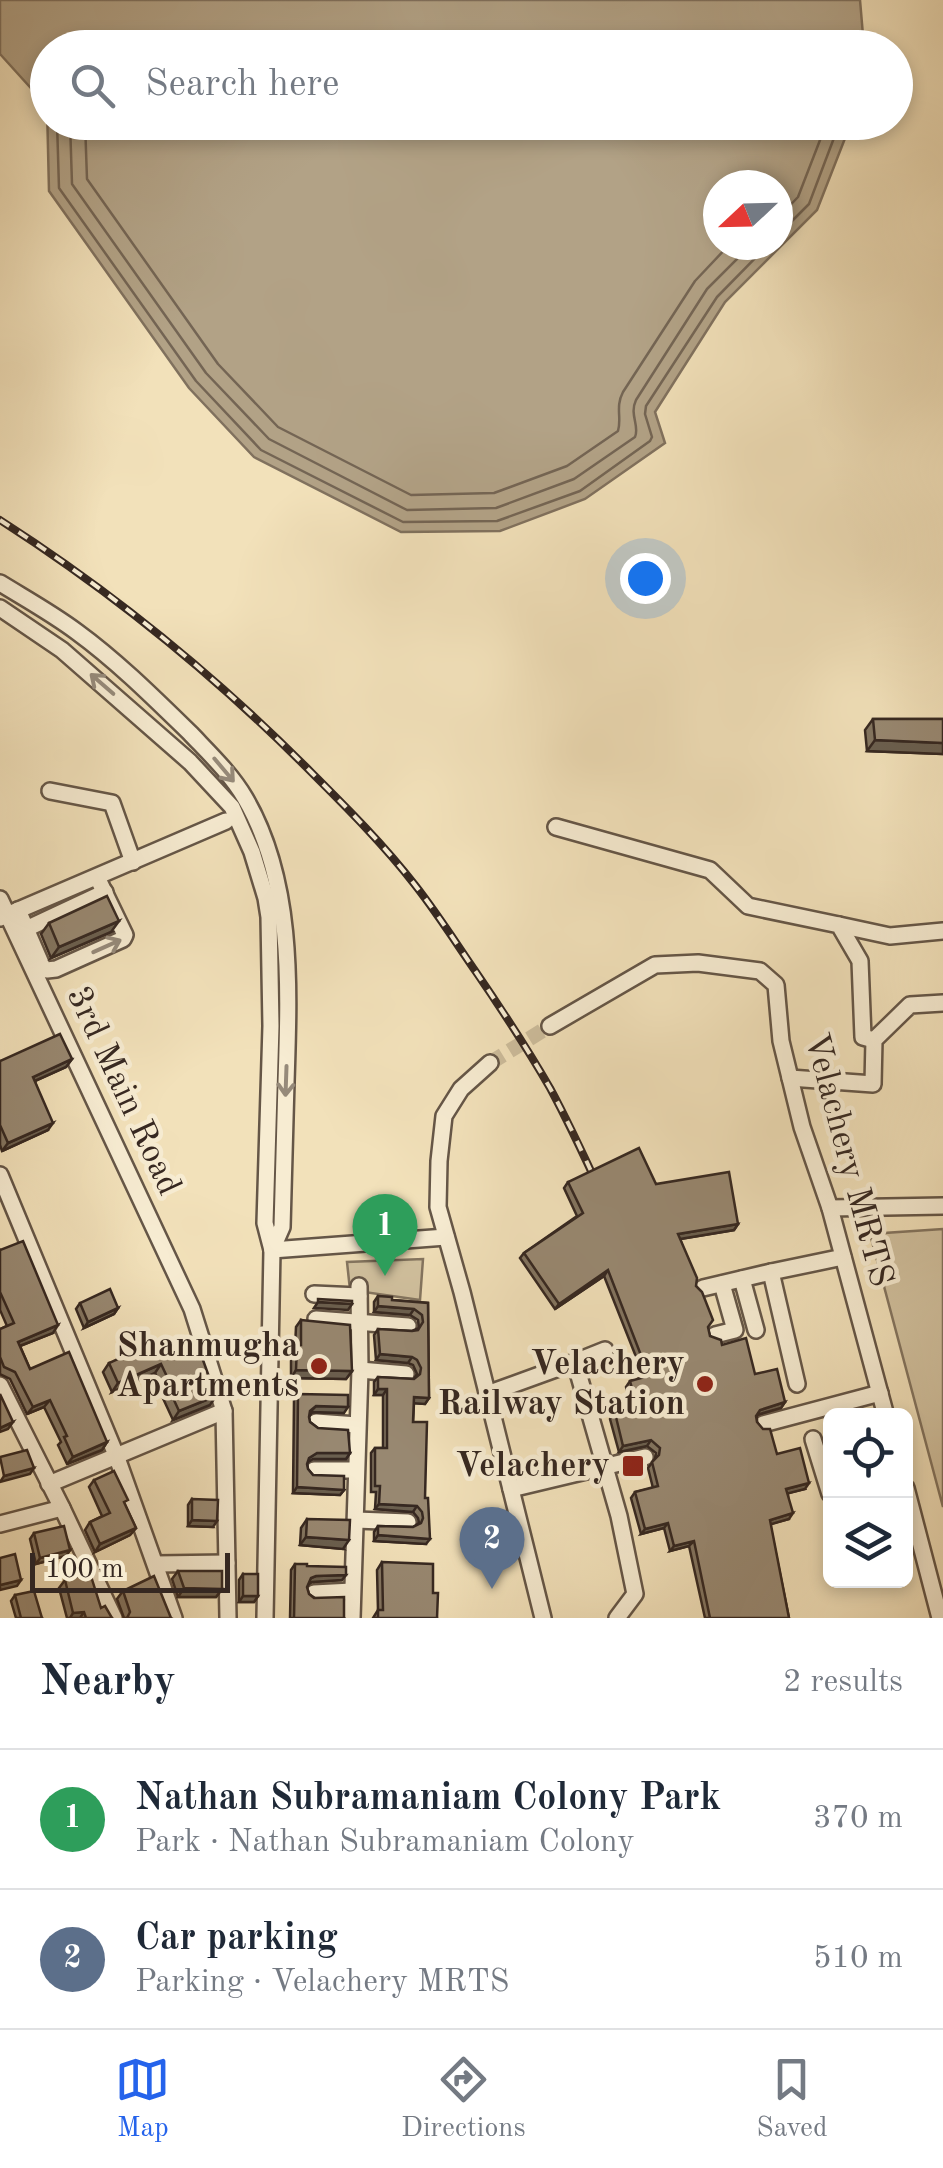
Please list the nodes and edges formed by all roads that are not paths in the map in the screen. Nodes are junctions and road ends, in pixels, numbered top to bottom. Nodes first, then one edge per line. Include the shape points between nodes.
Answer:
1 (0, 583) edge
2 (0, 608) edge
3 (50, 791) dead end
4 (226, 821) dead end
5 (556, 828) dead end
6 (133, 862) junction
7 (101, 884) junction
8 (72, 888) junction
9 (0, 899) edge
10 (36, 902) junction
11 (79, 904) junction
12 (8, 914) edge
13 (45, 920) junction
14 (839, 925) junction
15 (26, 928) junction
16 (943, 931) edge
17 (943, 1003) edge
18 (550, 1026) tunnel mouth
19 (874, 1040) junction
20 (490, 1062) tunnel mouth
21 (790, 1078) junction
22 (0, 1175) edge
23 (943, 1206) edge
24 (830, 1208) junction
25 (446, 1237) junction
26 (272, 1250) junction
27 (843, 1256) junction
28 (771, 1272) junction
29 (742, 1279) junction
30 (722, 1284) junction
31 (703, 1288) edge
32 (314, 1294) dead end
33 (316, 1319) edge
34 (359, 1320) junction
35 (408, 1326) edge
36 (756, 1330) dead end
37 (715, 1335) edge
38 (604, 1350) dead end
39 (576, 1362) junction
40 (360, 1370) junction
41 (406, 1374) edge
42 (0, 1384) edge
43 (798, 1384) dead end
44 (880, 1393) junction
45 (487, 1394) junction
46 (884, 1408) edge
47 (224, 1411) junction
48 (316, 1422) edge
49 (763, 1424) edge
50 (356, 1425) junction
51 (814, 1440) dead end
52 (116, 1455) junction
53 (645, 1458) dead end
54 (606, 1467) junction
55 (314, 1470) edge
56 (356, 1470) junction
57 (823, 1470) edge
58 (48, 1484) junction
59 (511, 1489) junction
60 (62, 1508) junction
61 (356, 1520) junction
62 (408, 1522) edge
63 (0, 1524) edge
64 (913, 1532) edge
65 (156, 1564) junction
66 (227, 1564) junction
67 (352, 1591) junction
68 (314, 1593) edge
69 (114, 1618) edge
70 (174, 1618) edge
71 (228, 1618) edge
72 (265, 1618) edge
73 (352, 1618) edge
74 (543, 1618) edge
75 (617, 1618) edge
76 (940, 1618) edge

1 -> 26 street via 78,632 156,700 223,767 260,829 282,910 287,960 282,1227
26 -> 2 street via 265,1223 269,917 252,852 232,807 190,762 62,650
3 - 6 street via 112,803
4 - 6 street
5 - 14 street via 710,870 748,906
6 - 7 street
7 - 8 street
7 - 11 street
15 -> 7 street via 48,970 123,939
8 - 10 street
8 - 11 street
9 - 12 street, 3rd Main Road
10 - 12 street
10 - 13 street
11 - 13 street
12 - 15 street
12 - 47 street, 3rd Main Road via 192,1308
13 - 15 street
14 - 16 street via 890,936
14 - 19 street via 860,961 863,1037
17 - 19 street via 910,1006
18 - 21 street, Velachery MRTS via 655,965 760,971 776,986
19 - 21 street via 874,1084
20 - 25 street via 444,1116 438,1208
21 - 24 street, Velachery MRTS
22 - 52 street
23 - 24 street
24 - 27 street, Velachery MRTS
25 - 26 street
25 - 45 street
26 - 72 street
27 - 28 street
27 - 44 street, Velachery MRTS
28 - 29 street
28 - 43 street
29 - 30 street
29 - 36 street
30 - 31 street
30 - 37 street via 735,1330
32 - 34 street via 359,1291
33 - 34 street
34 - 35 street
34 - 40 street
38 - 39 street
39 - 45 street
39 - 54 street
40 - 41 street
40 - 50 street
42 - 58 street
44 - 46 street, Velachery MRTS
44 - 49 street
45 - 59 street
47 - 52 street
47 - 66 street, 3rd Main Road
48 - 50 street
50 - 56 street
51 - 57 street
52 - 58 street
52 - 65 street
53 - 54 street
54 - 59 street
54 - 75 street via 635,1594
55 - 56 street
56 - 61 street
58 - 60 street
59 - 74 street
60 - 63 street
60 - 69 street
61 - 62 street
61 - 67 street
64 - 76 street
65 - 66 street
65 - 70 street
66 - 71 street, 3rd Main Road
67 - 68 street
67 - 73 street

